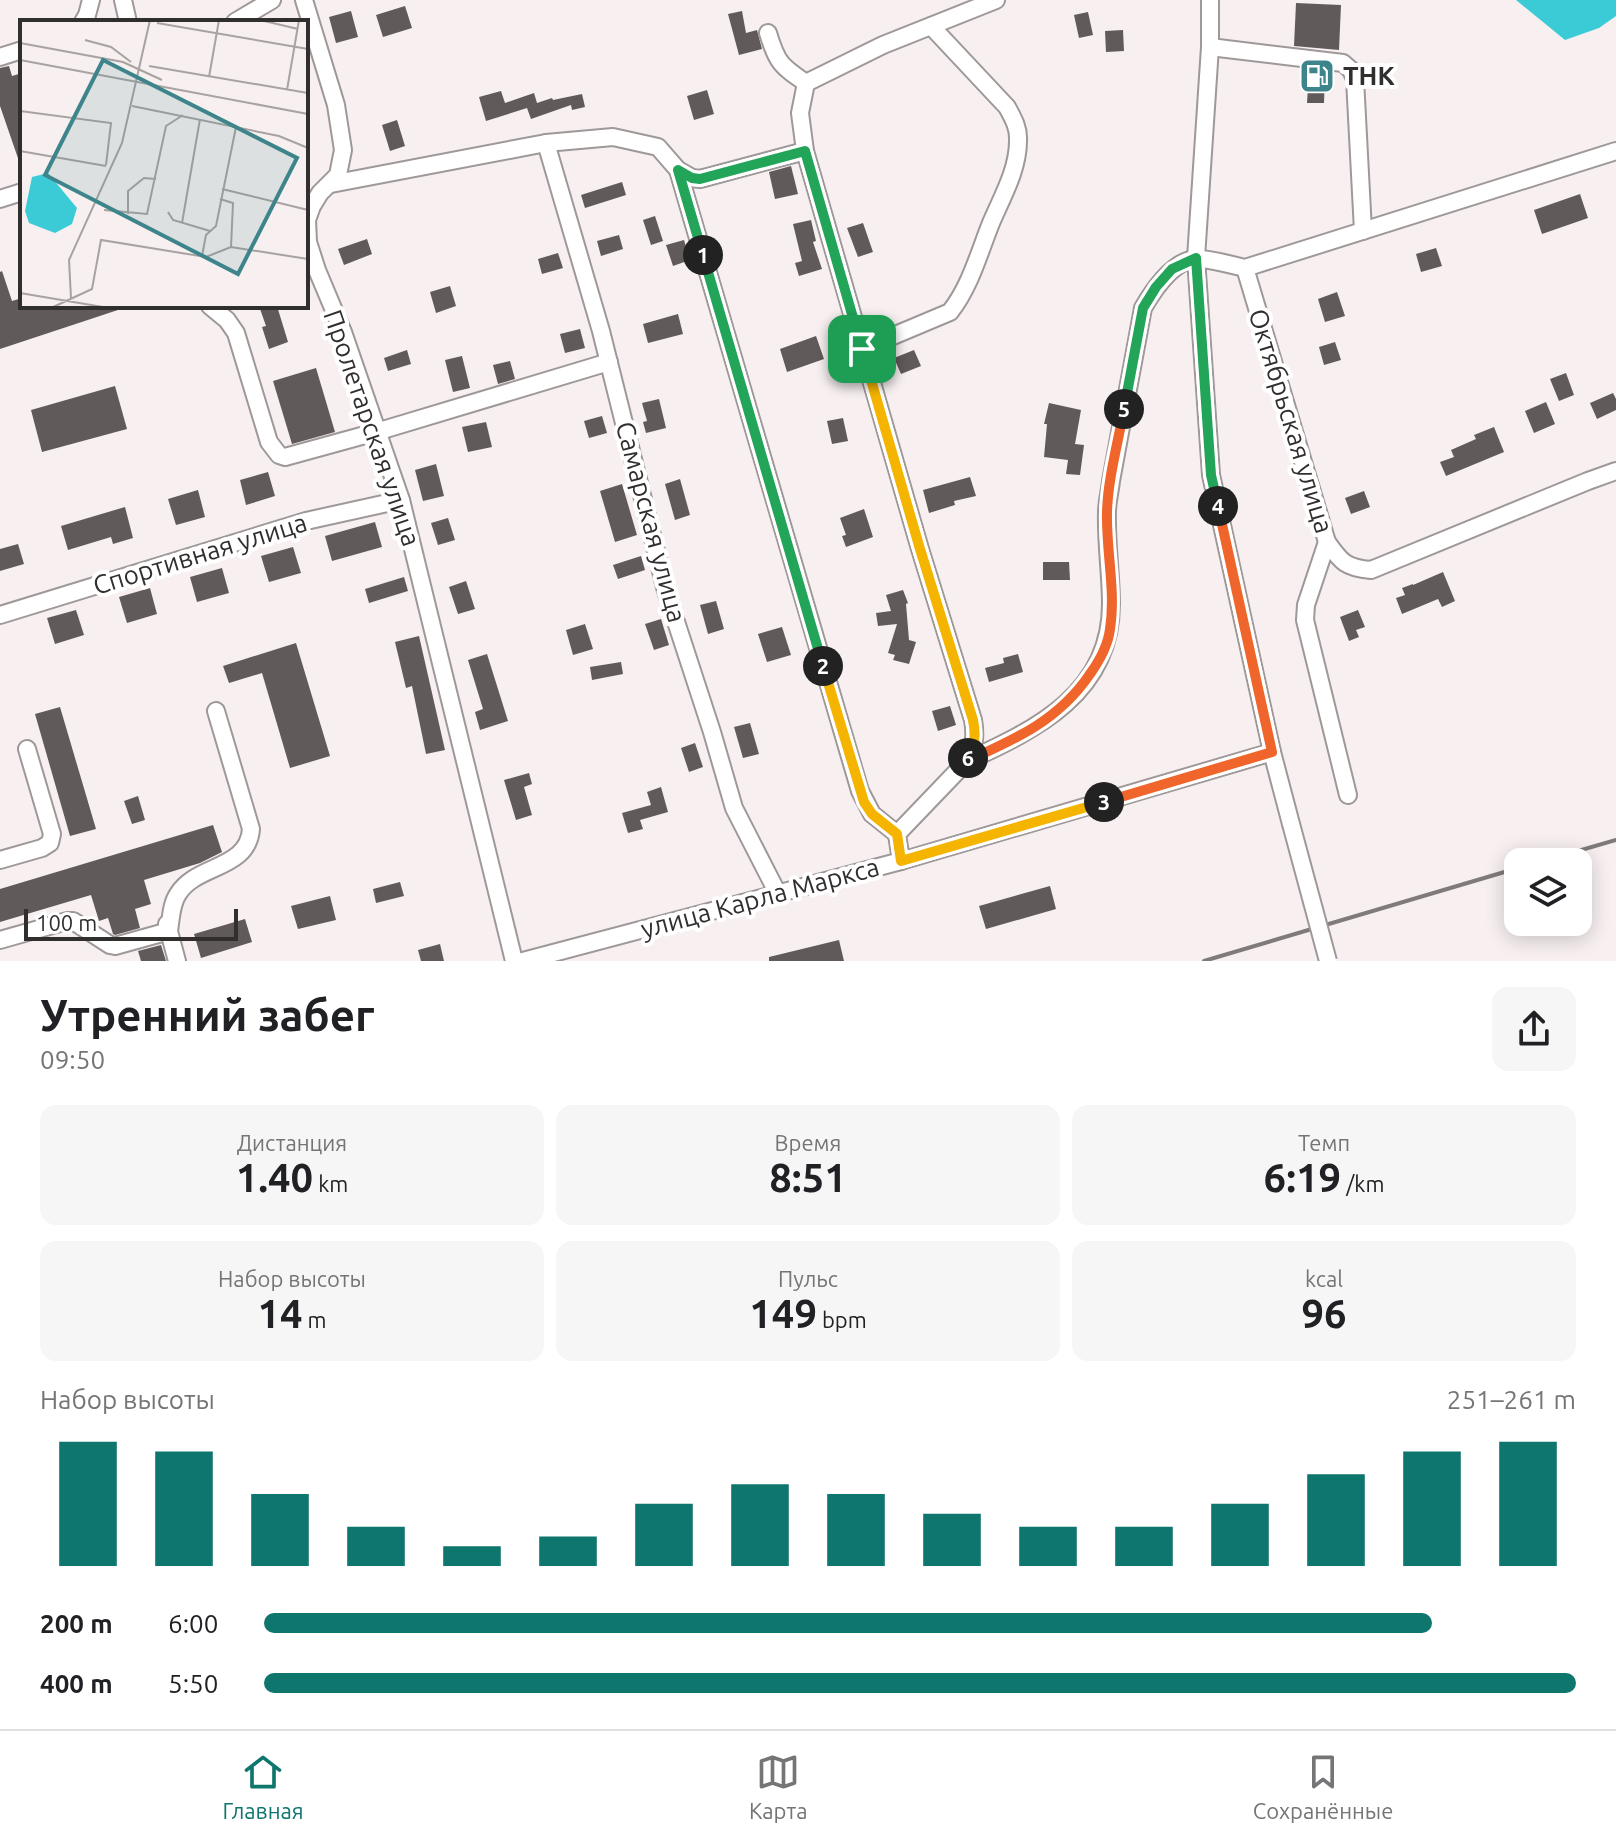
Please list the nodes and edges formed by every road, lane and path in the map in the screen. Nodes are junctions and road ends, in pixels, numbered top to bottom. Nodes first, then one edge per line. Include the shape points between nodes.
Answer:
1 (91, 0) edge
2 (123, 0) edge
3 (270, 0) edge
4 (304, 0) edge
5 (996, 0) edge
6 (1210, 0) edge
7 (84, 20) edge
8 (128, 20) edge
9 (238, 20) edge
10 (931, 26) junction
11 (768, 33) dead end
12 (1210, 47) junction
13 (20, 51) edge
14 (0, 57) edge
15 (806, 83) junction
16 (546, 143) junction
17 (805, 151) junction
18 (1616, 151) edge
19 (678, 170) junction
20 (331, 184) junction
21 (20, 193) edge
22 (0, 199) edge
23 (308, 217) edge
24 (1363, 231) junction
25 (308, 242) edge
26 (1196, 258) junction
27 (1245, 268) junction
28 (212, 308) edge
29 (862, 349) junction
30 (609, 362) junction
31 (376, 432) junction
32 (1616, 471) edge
33 (401, 500) junction
34 (1327, 542) junction
35 (0, 615) edge
36 (216, 711) dead end
37 (27, 749) dead end
38 (1272, 752) junction
39 (967, 761) junction
40 (1348, 795) dead end
41 (897, 834) junction
42 (0, 860) edge
43 (901, 861) junction
44 (778, 894) junction
45 (164, 909) dead end
46 (169, 931) junction
47 (0, 940) edge
48 (177, 961) edge
49 (514, 961) edge
50 (523, 961) edge
51 (1328, 961) edge

1 - 7 street
2 - 8 street
3 - 9 street
4 - 20 street, Пролетарская улица via 341,130 341,164
5 - 10 street
6 - 12 street
10 - 15 street
10 - 29 street via 1016,123 1012,175 950,312
11 - 15 street via 784,68
12 - 24 street via 1343,63 1351,70
12 - 26 street
13 - 14 street
15 - 17 street via 800,113
16 - 19 street via 613,137 658,147
16 - 20 street
16 - 30 street, Самарская улица
17 - 19 street via 700,179
17 - 29 street
18 - 24 street
19 - 41 street via 860,791 872,814
20 - 23 street, Пролетарская улица
21 - 22 street
24 - 27 street
25 - 31 street, Пролетарская улица
26 - 27 street
26 - 38 street via 1211,475
26 - 39 street via 1172,269 1143,308 1107,510 1111,604 1105,649 1082,686 1045,721
27 - 34 street, Октябрьская улица
28 - 31 street via 236,333 269,442 279,455
29 - 39 street via 973,720 976,734
30 - 31 street
30 - 44 street, Самарская улица via 666,591 734,808
31 - 33 street, Пролетарская улица
32 - 34 street, Октябрьская улица via 1371,570 1353,569
33 - 35 street, Спортивная улица via 306,521
33 - 49 street, Пролетарская улица
34 - 40 street via 1305,620
36 - 46 street via 250,839 238,856 183,887 174,902
37 - 42 street via 52,834 50,843
38 - 43 street, улица Карла Маркса
38 - 51 street, bridge
39 - 41 street
41 - 43 street
43 - 44 street, улица Карла Маркса
44 - 50 street, улица Карла Маркса
45 - 46 street
46 - 47 street via 115,946 67,921
46 - 48 street

